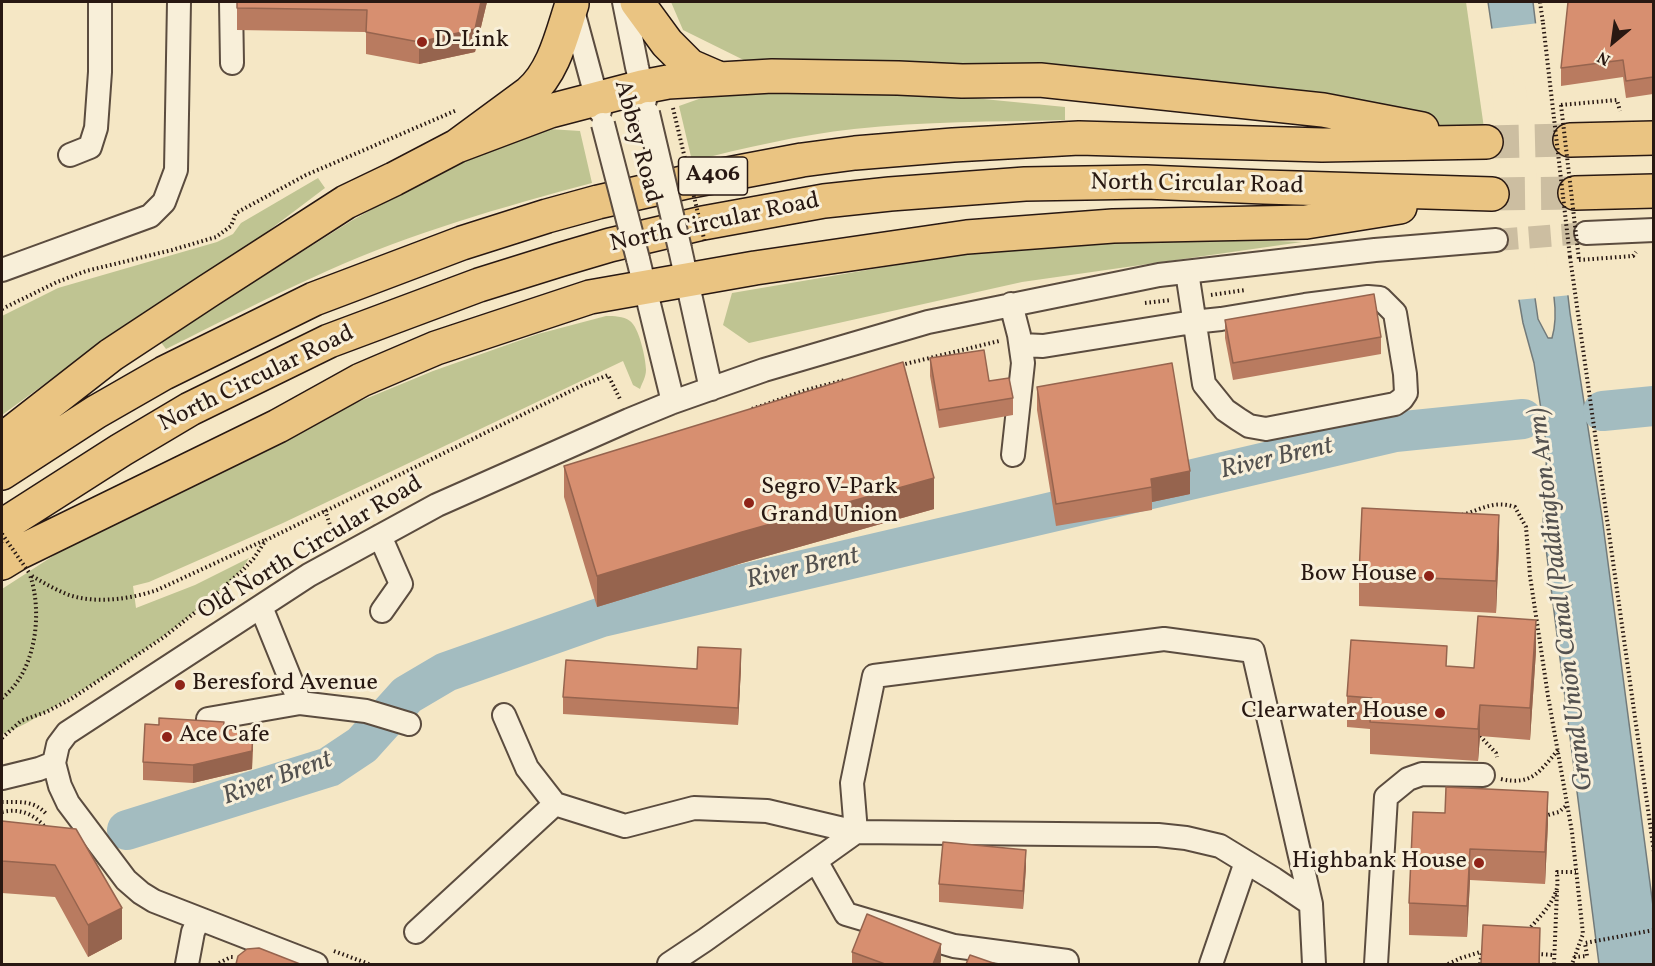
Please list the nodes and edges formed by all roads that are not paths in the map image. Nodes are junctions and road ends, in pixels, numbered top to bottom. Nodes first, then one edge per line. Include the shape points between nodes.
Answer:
1 (100, 2) edge
2 (178, 2) edge
3 (231, 2) edge
4 (624, 2) edge
5 (637, 2) edge
6 (572, 3) edge
7 (232, 63) dead end
8 (720, 79) junction
9 (645, 100) junction
10 (600, 111) junction
11 (1653, 138) edge
12 (1570, 140) tunnel mouth
13 (457, 146) junction
14 (70, 155) dead end
15 (1653, 191) edge
16 (1575, 193) tunnel mouth
17 (1653, 230) edge
18 (1586, 232) tunnel mouth
19 (1496, 240) tunnel mouth
20 (684, 264) junction
21 (2, 270) edge
22 (1187, 272) junction
23 (642, 273) junction
24 (1011, 304) junction
25 (1193, 322) junction
26 (1020, 345) junction
27 (711, 389) junction
28 (673, 402) junction
29 (2, 440) edge
30 (1013, 455) dead end
31 (2, 473) edge
32 (2, 526) edge
33 (380, 536) junction
34 (13, 556) edge
35 (261, 607) junction
36 (382, 611) dead end
37 (300, 703) junction
38 (504, 715) dead end
39 (208, 719) edge
40 (409, 724) dead end
41 (54, 763) junction
42 (1496, 772) road end
43 (2, 777) edge
44 (555, 804) junction
45 (856, 832) junction
46 (816, 861) junction
47 (1246, 862) junction
48 (1311, 904) junction
49 (199, 918) junction
50 (416, 932) dead end
51 (187, 964) edge
52 (316, 964) edge
53 (669, 964) edge
54 (1067, 964) edge
55 (1211, 964) edge
56 (1314, 964) edge
57 (1376, 964) edge

1 - 14 street via 96,128 90,147
2 - 21 street via 176,170 164,202 150,216
3 - 7 street
4 - 9 street, Abbey Road
5 - 8 highway via 667,43 690,66
6 - 10 street, Abbey Road
6 - 13 highway via 548,70 537,86
8 - 9 highway via 668,82
8 - 31 highway, North Circular Road / A406 via 772,75 1040,80 1323,110 1486,142 1322,145 1079,138 953,144 802,160 691,181 547,216 450,247 314,299 164,373
9 - 10 highway
9 - 20 street, Abbey Road, bridge
10 - 13 highway via 550,111
10 - 23 street, Abbey Road, bridge
11 - 12 highway
13 - 29 highway via 346,202 275,247 111,355
15 - 16 highway
17 - 18 street
19 - 22 street, Old North Circular Road
20 - 23 highway
20 - 27 street, Abbey Road
20 - 32 highway, North Circular Road / A406 via 1113,226 1305,222 1485,194 1146,182 1025,184 824,201 610,244 509,275 329,341 190,409
22 - 24 street, Old North Circular Road
22 - 25 street
23 - 28 street, Abbey Road
23 - 34 highway via 590,297 436,348 361,380 278,426
24 - 26 street
24 - 27 street, Old North Circular Road via 928,322
25 - 25 street via 1204,384 1225,410 1249,426 1266,429 1395,404 1406,393 1395,313 1380,298
25 - 26 street via 1043,346
26 - 30 street via 1023,363
27 - 28 street, Old North Circular Road
28 - 33 street, Old North Circular Road via 437,505
33 - 35 street, Old North Circular Road
33 - 36 street via 401,584
35 - 37 street
35 - 41 street, Old North Circular Road via 67,733 58,745
37 - 39 street
37 - 40 street via 366,711
38 - 44 street via 527,768
41 - 43 street
41 - 49 street via 68,803 126,880 154,901
42 - 57 street via 1422,774 1408,778 1386,797
44 - 45 street via 625,826 694,808 767,811
44 - 50 street
45 - 46 street
45 - 47 street via 1158,835 1220,846
45 - 48 street via 852,783 873,676 1164,639 1253,651
46 - 53 street
46 - 54 street via 846,914 954,946
47 - 48 street
47 - 55 street
48 - 56 street
49 - 51 street
49 - 52 street

